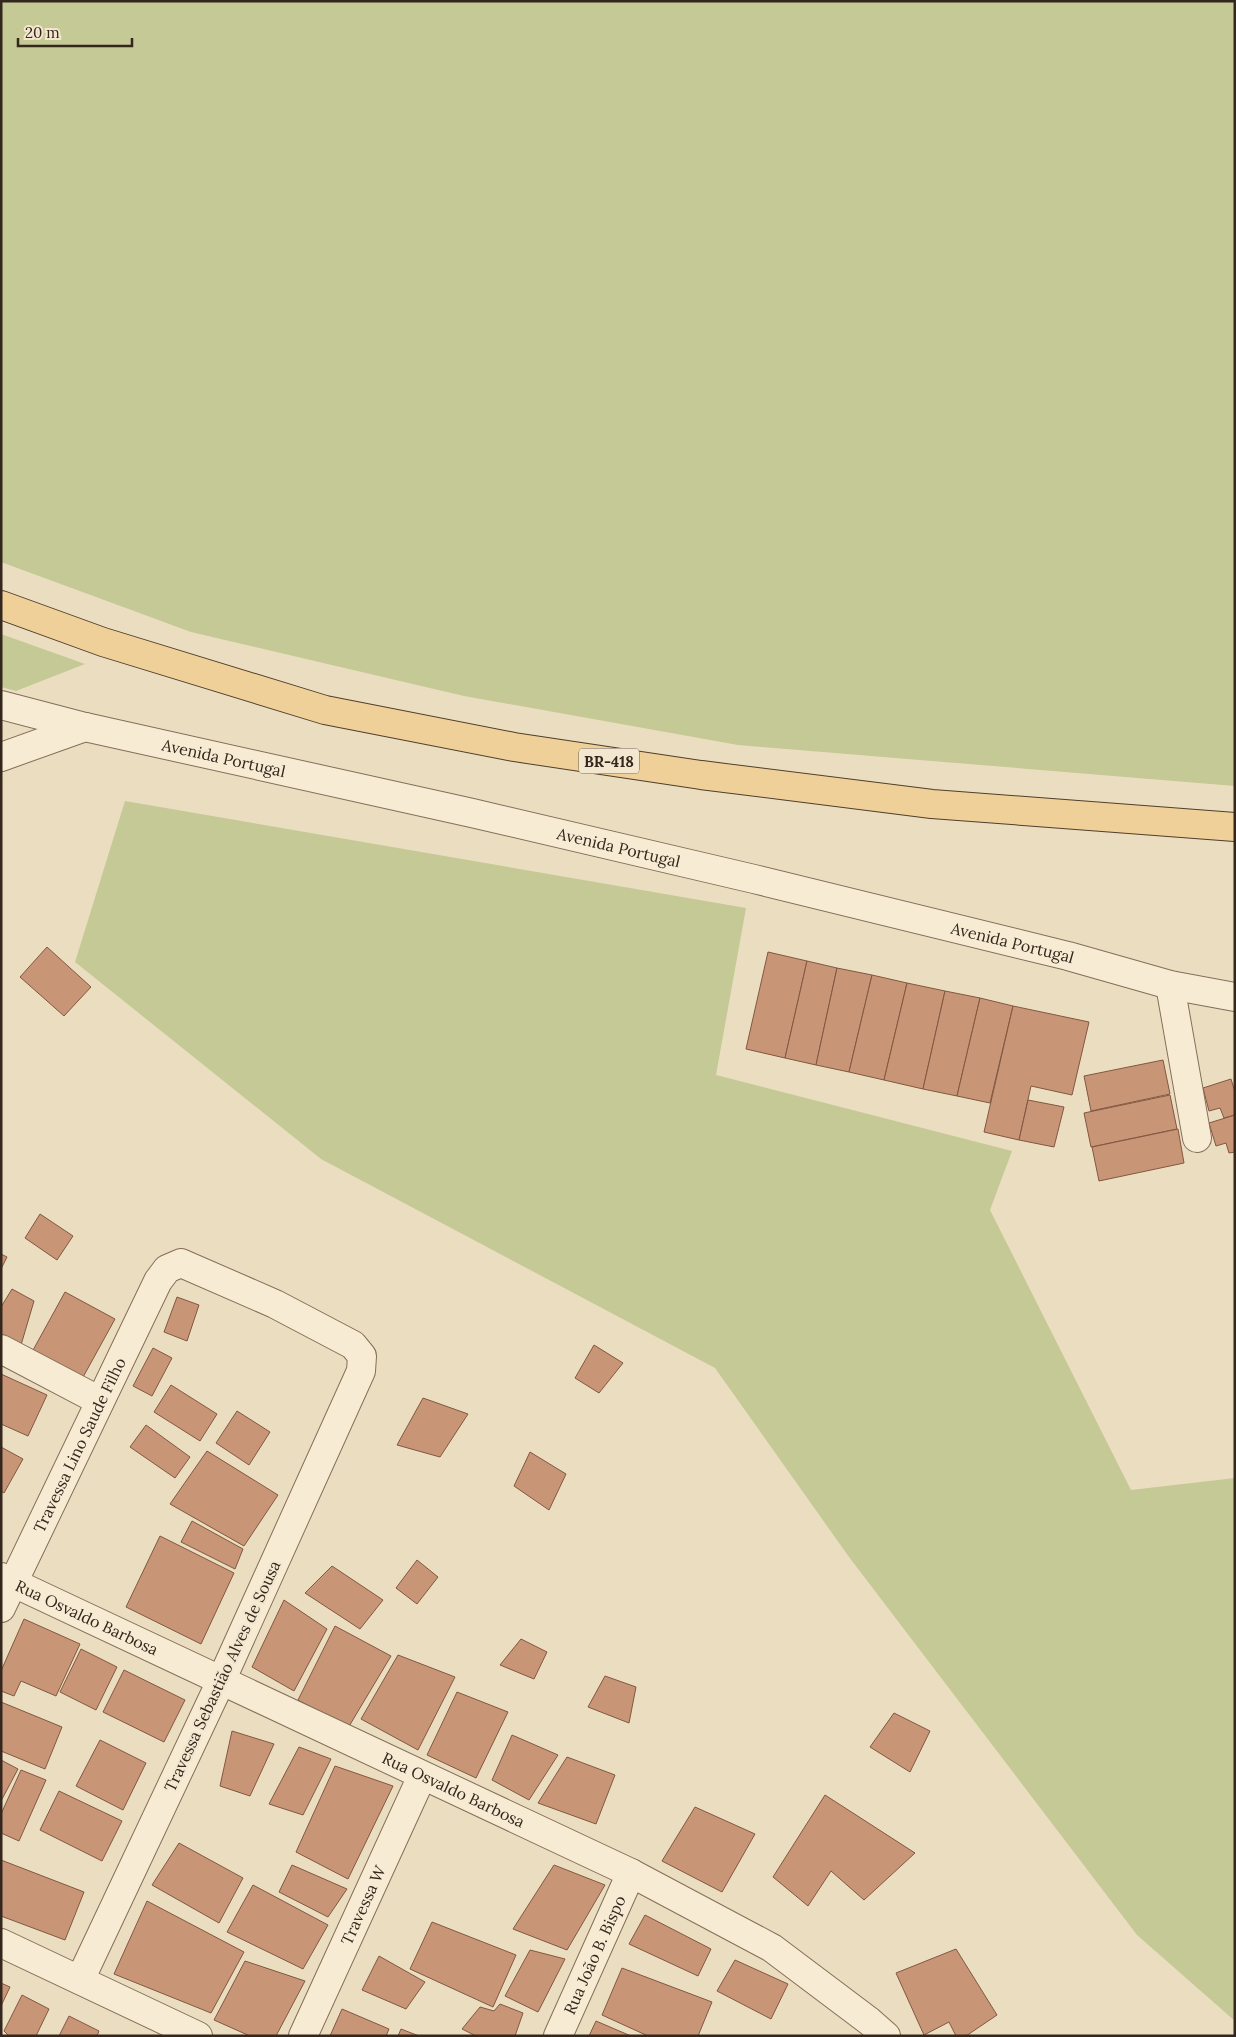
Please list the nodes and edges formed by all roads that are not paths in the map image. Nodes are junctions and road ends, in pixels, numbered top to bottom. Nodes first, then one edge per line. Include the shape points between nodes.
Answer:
1 (1, 605) edge
2 (1, 705) edge
3 (85, 727) junction
4 (1, 757) edge
5 (1235, 827) edge
6 (1170, 985) junction
7 (1235, 997) edge
8 (1197, 1138) dead end
9 (158, 1281) joint
10 (1, 1349) edge
11 (100, 1402) junction
12 (7, 1579) edge
13 (1, 1608) edge
14 (221, 1681) junction
15 (422, 1776) junction
16 (631, 1873) junction
17 (1, 1943) edge
18 (80, 1980) junction
19 (198, 2036) edge
20 (303, 2036) edge
21 (558, 2036) edge
22 (886, 2036) edge

1 - 5 main road, BR-418 via 102,642 325,710 514,747 932,804
2 - 3 street, Avenida Portugal
3 - 4 street
3 - 6 street, Avenida Portugal via 472,812 1068,956
6 - 7 street, Avenida Portugal
6 - 8 street
9 - 11 street, Travessa Lino Saude Filho
9 - 14 street, Travessa Sebastião Alves de Sousa via 167,1269 181,1263 275,1304 353,1345 362,1356 361,1371
10 - 11 street
11 - 12 street, Travessa Lino Saude Filho
12 - 13 street, Travessa Lino Saude Filho
12 - 14 street, Rua Osvaldo Barbosa
14 - 15 street, Rua Osvaldo Barbosa
14 - 18 street, Travessa Sebastião Alves de Sousa
15 - 16 street, Rua Osvaldo Barbosa
15 - 20 street, Travessa W
16 - 21 street, Rua João B. Bispo
16 - 22 street, Rua Osvaldo Barbosa via 772,1948
17 - 18 street
18 - 19 street

